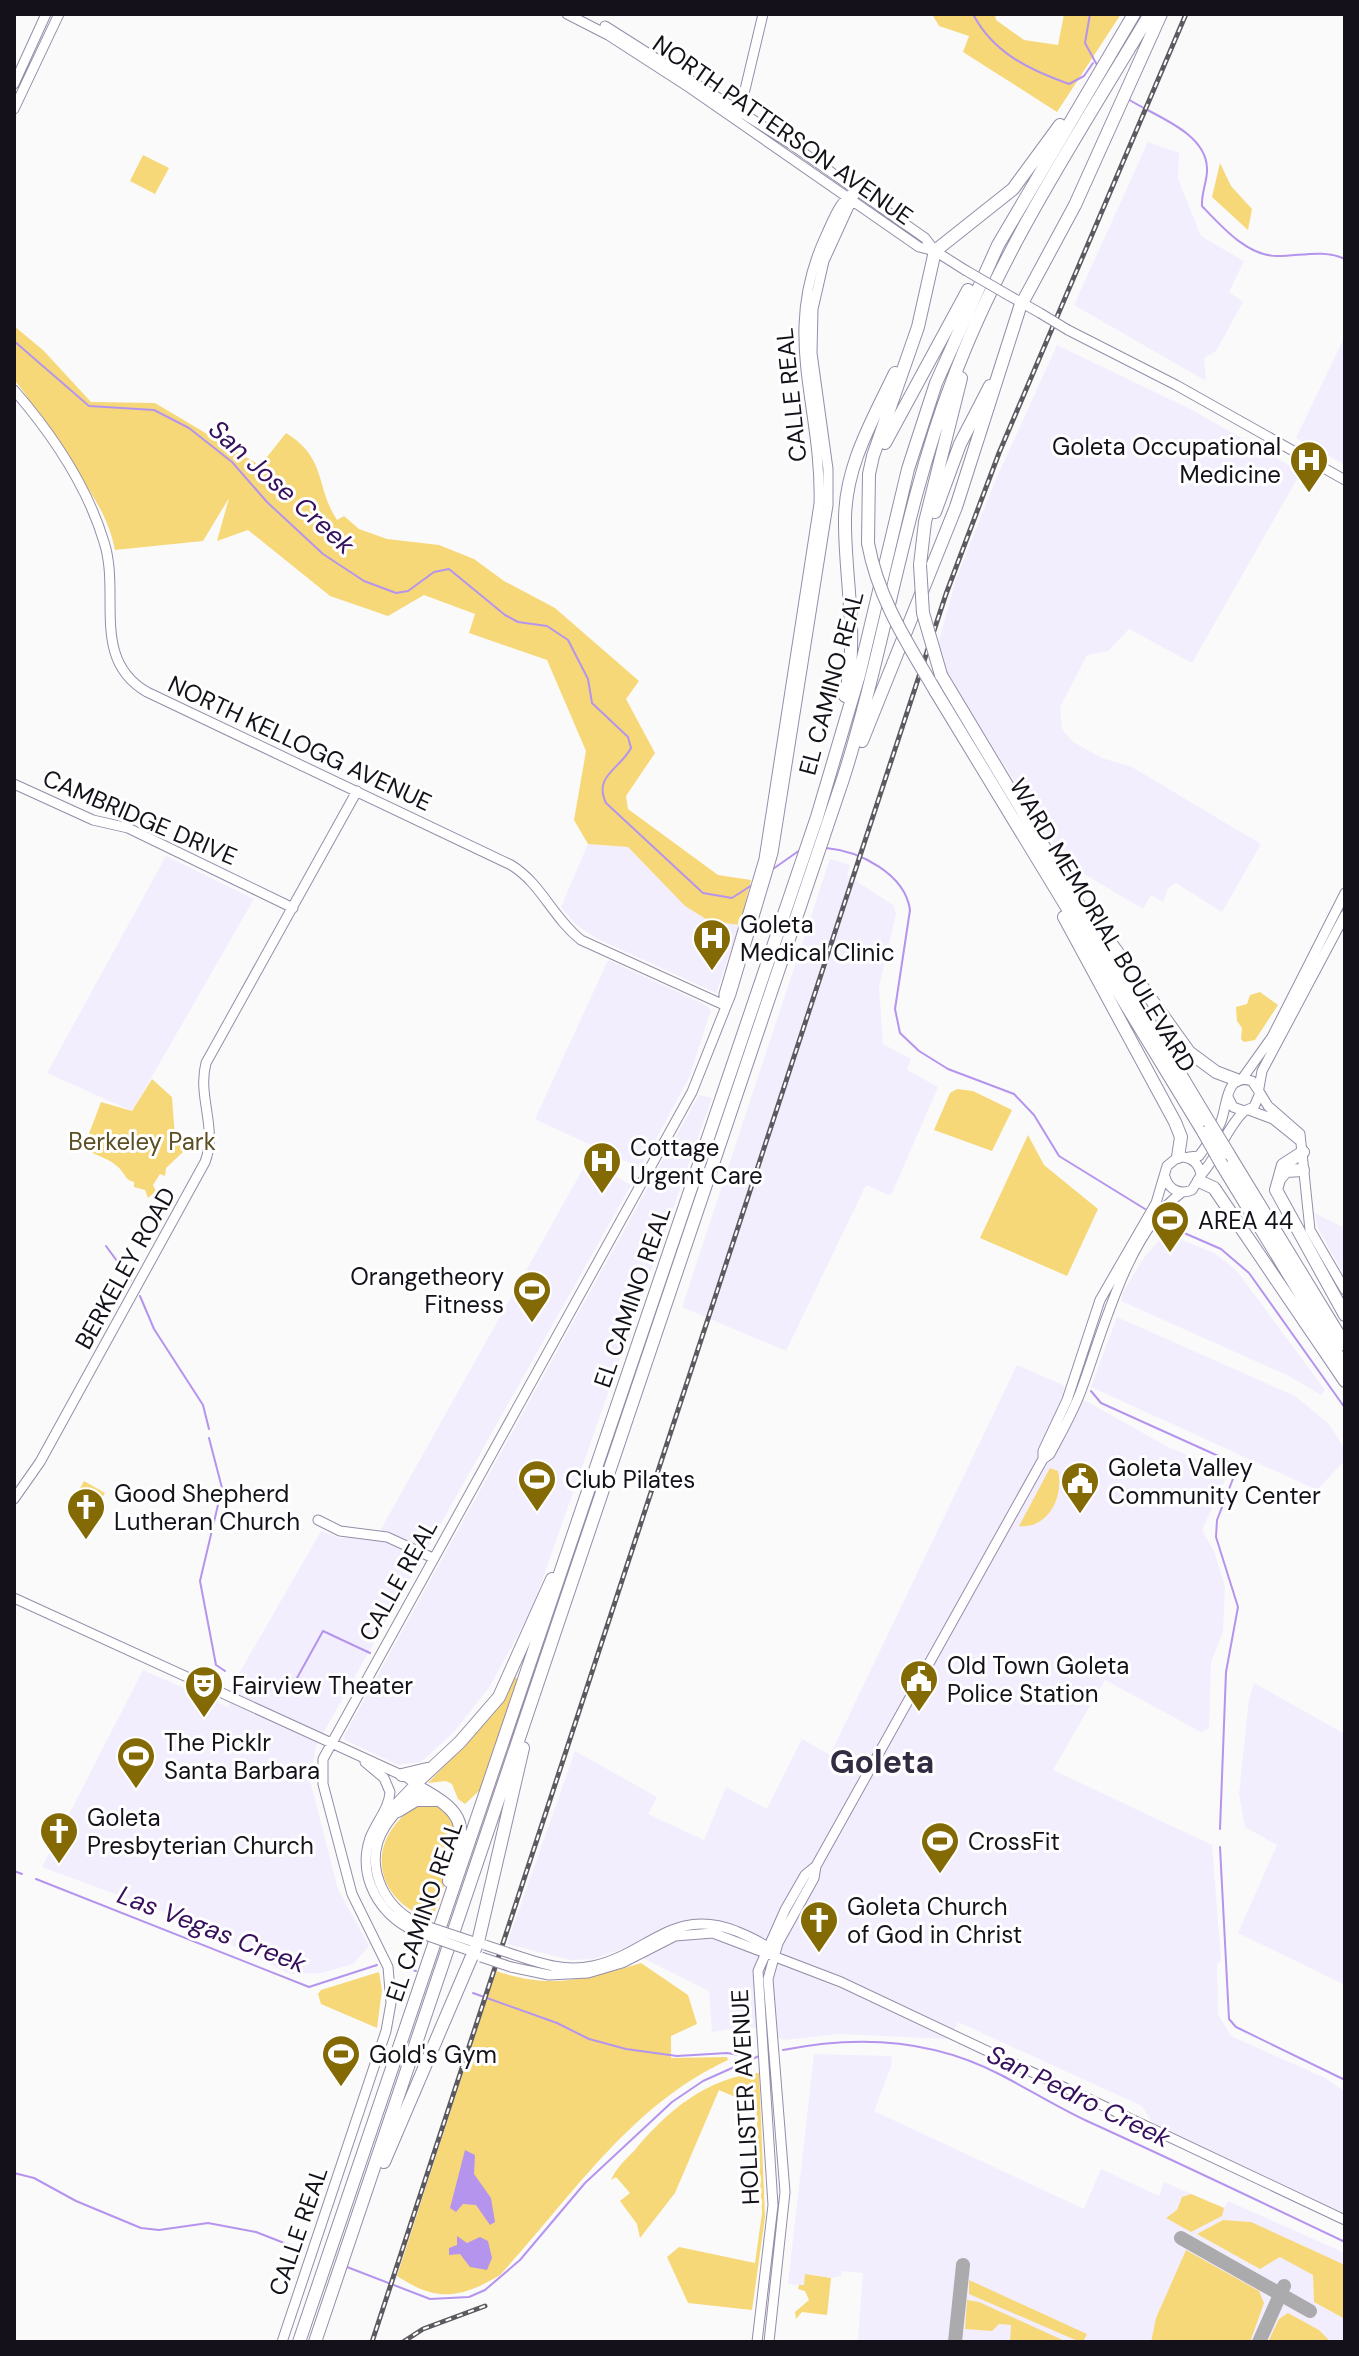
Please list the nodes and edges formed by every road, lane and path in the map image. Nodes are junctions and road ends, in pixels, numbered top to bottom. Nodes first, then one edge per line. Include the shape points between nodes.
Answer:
1 (46, 14) edge
2 (59, 14) edge
3 (567, 14) edge
4 (581, 14) edge
5 (763, 14) edge
6 (1134, 14) edge
7 (1150, 14) edge
8 (1161, 14) edge
9 (1122, 48) junction
10 (14, 84) edge
11 (1085, 95) junction
12 (14, 109) edge
13 (736, 114) junction
14 (856, 191) junction
15 (849, 201) junction
16 (998, 245) junction
17 (935, 251) junction
18 (985, 303) junction
19 (1022, 303) junction
20 (918, 327) junction
21 (1006, 355) junction
22 (14, 390) edge
23 (1345, 480) edge
24 (870, 490) junction
25 (920, 565) junction
26 (843, 779) junction
27 (14, 784) edge
28 (357, 791) junction
29 (817, 817) junction
30 (1037, 859) junction
31 (1058, 872) junction
32 (1345, 893) edge
33 (293, 908) junction
34 (1345, 915) edge
35 (724, 1005) junction
36 (1240, 1080) junction
37 (1259, 1091) junction
38 (1228, 1097) junction
39 (1246, 1111) junction
40 (1207, 1127) junction
41 (1301, 1146) junction
42 (1183, 1157) junction
43 (1225, 1159) junction
44 (1303, 1170) junction
45 (1165, 1177) junction
46 (1200, 1178) junction
47 (1181, 1193) junction
48 (1278, 1193) junction
49 (1160, 1206) junction
50 (1345, 1290) edge
51 (1345, 1315) edge
52 (1345, 1345) edge
53 (1345, 1367) edge
54 (1345, 1381) edge
55 (14, 1499) edge
56 (318, 1520) dead end
57 (573, 1542) junction
58 (433, 1558) junction
59 (14, 1598) edge
60 (547, 1656) junction
61 (474, 1727) junction
62 (329, 1744) junction
63 (363, 1760) junction
64 (402, 1775) junction
65 (416, 1786) junction
66 (398, 1811) junction
67 (457, 1817) junction
68 (378, 1822) junction
69 (415, 1927) junction
70 (476, 1948) junction
71 (767, 1951) junction
72 (428, 1970) junction
73 (770, 2064) junction
74 (1345, 2220) edge
75 (355, 2226) junction
76 (282, 2342) edge
77 (299, 2342) edge
78 (315, 2342) edge
79 (757, 2342) edge
80 (769, 2342) edge

1 - 10 main road
2 - 12 main road
3 - 13 main road, NORTH PATTERSON AVENUE
4 - 13 main road, NORTH PATTERSON AVENUE via 630,40
5 - 13 main road
6 - 9 highway, EL CAMINO REAL
7 - 9 highway, EL CAMINO REAL
8 - 19 highway via 1075,205
9 - 11 highway, EL CAMINO REAL
9 - 18 highway, EL CAMINO REAL via 1097,103
11 - 16 highway, EL CAMINO REAL
11 - 17 highway via 1013,189
13 - 14 main road, NORTH PATTERSON AVENUE
13 - 15 main road, NORTH PATTERSON AVENUE
14 - 15 main road
14 - 17 main road, NORTH PATTERSON AVENUE via 925,238
15 - 17 main road, NORTH PATTERSON AVENUE via 919,247
15 - 35 main road, CALLE REAL via 824,261 813,309 812,353 828,505 773,853
15 - 35 main road, CALLE REAL via 815,259 804,311 802,352 819,504 762,864
16 - 24 highway via 983,263 888,436
16 - 29 highway, EL CAMINO REAL via 916,440 855,690
17 - 19 main road, NORTH PATTERSON AVENUE, bridge
17 - 20 highway
18 - 25 highway via 984,321 962,373 940,456
18 - 26 highway, EL CAMINO REAL via 931,441
19 - 21 highway
19 - 23 main road, NORTH PATTERSON AVENUE, bridge
20 - 24 highway via 873,456
20 - 29 highway via 861,442 850,476 845,521 852,655
21 - 25 highway via 960,444
21 - 26 highway via 956,507
22 - 28 main road, NORTH KELLOGG AVENUE via 58,446 98,523 110,567 111,642 123,672 147,692
24 - 30 highway, WARD MEMORIAL BOULEVARD, bridge via 868,543 890,613
25 - 31 highway, WARD MEMORIAL BOULEVARD, bridge via 923,613 941,675
26 - 60 highway, EL CAMINO REAL
27 - 33 main road, CAMBRIDGE DRIVE via 93,820 128,828
28 - 33 main road, BERKELEY ROAD
28 - 35 main road, NORTH KELLOGG AVENUE via 520,870 581,940
29 - 57 highway, EL CAMINO REAL
30 - 40 highway, WARD MEMORIAL BOULEVARD
30 - 42 highway via 1175,1122
31 - 36 highway via 1176,1037 1204,1064
31 - 40 highway, WARD MEMORIAL BOULEVARD
32 - 36 main road via 1272,1037
33 - 55 main road, BERKELEY ROAD via 206,1063 202,1085 211,1141 205,1162 40,1462
34 - 37 main road via 1262,1071
35 - 58 main road, CALLE REAL via 692,1092
36 - 37 main road via 1252,1081
36 - 38 main road via 1230,1087
37 - 39 main road via 1258,1103
37 - 41 main road via 1268,1106 1295,1126
38 - 39 main road via 1233,1107
38 - 42 main road via 1220,1125 1199,1156
39 - 41 main road via 1273,1119
39 - 46 main road via 1231,1124
40 - 43 highway, WARD MEMORIAL BOULEVARD, bridge
41 - 44 main road
41 - 48 highway via 1279,1170
42 - 45 main road via 1167,1166
42 - 46 main road via 1197,1164
43 - 52 highway, WARD MEMORIAL BOULEVARD
43 - 53 highway, WARD MEMORIAL BOULEVARD
44 - 48 highway via 1286,1171
44 - 50 main road via 1310,1230
45 - 47 main road via 1170,1188
45 - 49 main road, HOLLISTER AVENUE
46 - 47 main road via 1192,1190
46 - 54 highway via 1214,1188
47 - 49 main road, HOLLISTER AVENUE
48 - 51 highway
49 - 71 main road, HOLLISTER AVENUE via 1112,1298 1077,1403 816,1866 805,1875
56 - 58 main road via 340,1531 387,1537
57 - 61 highway via 510,1679
57 - 72 highway, EL CAMINO REAL
58 - 62 main road, CALLE REAL
59 - 62 main road
60 - 70 highway
60 - 75 highway, EL CAMINO REAL
61 - 64 highway via 425,1770
61 - 65 highway
62 - 63 main road
62 - 76 main road, CALLE REAL via 322,1768 325,1795 352,1894 384,1954 391,2003
63 - 64 main road
63 - 68 main road via 389,1789
64 - 65 main road
65 - 66 main road
65 - 67 highway via 445,1801
65 - 68 main road
66 - 67 highway via 430,1799
66 - 69 main road via 379,1840 377,1873 389,1900
67 - 72 highway via 459,1843
68 - 69 main road via 367,1851 371,1885 384,1910
69 - 70 main road, bridge
70 - 71 main road, bridge via 511,1967 555,1975 593,1972 669,1938 698,1932
70 - 71 main road, bridge via 553,1967 588,1967 621,1957 670,1929 700,1923 727,1928
70 - 75 highway
71 - 73 main road, HOLLISTER AVENUE
71 - 73 main road, HOLLISTER AVENUE via 758,1971 763,2042
71 - 74 main road via 1007,2058
72 - 77 highway, EL CAMINO REAL
73 - 79 main road, HOLLISTER AVENUE via 773,2205
73 - 80 main road, HOLLISTER AVENUE via 784,2224
75 - 78 highway, EL CAMINO REAL

